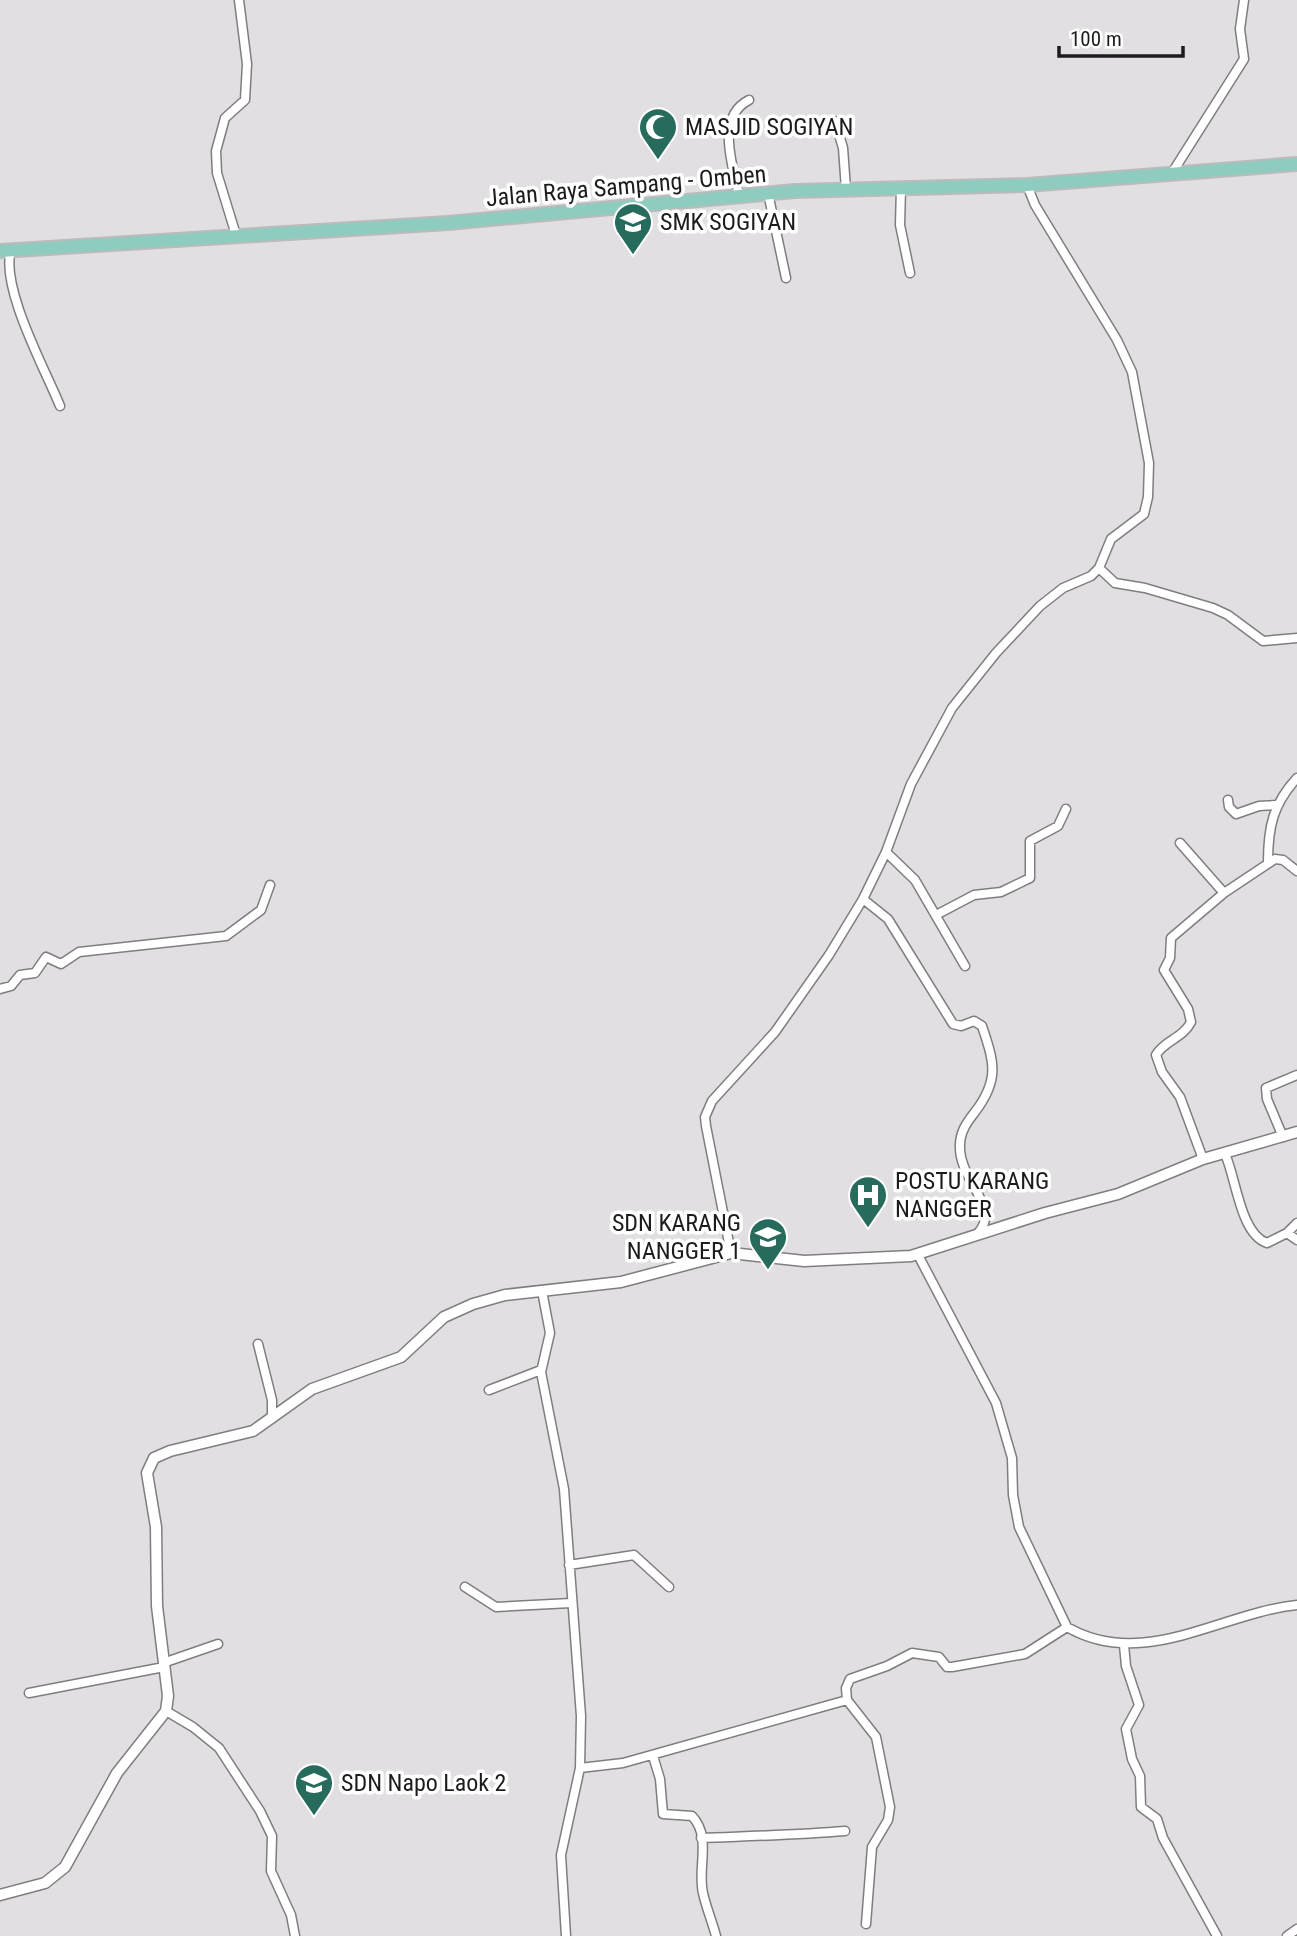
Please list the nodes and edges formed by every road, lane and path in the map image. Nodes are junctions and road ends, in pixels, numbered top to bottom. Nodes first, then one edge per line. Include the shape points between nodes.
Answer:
1 (239, 0) edge
2 (1244, 0) edge
3 (749, 100) dead end
4 (835, 121) dead end
5 (1297, 164) edge
6 (1172, 173) junction
7 (1027, 185) junction
8 (901, 188) junction
9 (846, 189) junction
10 (768, 193) junction
11 (739, 195) junction
12 (236, 235) junction
13 (5, 250) edge
14 (910, 273) dead end
15 (786, 278) dead end
16 (60, 406) dead end
17 (1099, 568) junction
18 (1297, 638) edge
19 (1297, 778) edge
20 (1228, 800) dead end
21 (1276, 805) junction
22 (1066, 809) dead end
23 (1180, 844) dead end
24 (886, 852) junction
25 (1268, 862) junction
26 (1297, 871) edge
27 (270, 885) dead end
28 (1224, 893) junction
29 (863, 899) junction
30 (936, 915) junction
31 (965, 966) dead end
32 (0, 989) edge
33 (1297, 1075) edge
34 (1297, 1132) edge
35 (1283, 1138) junction
36 (1225, 1154) junction
37 (1203, 1159) junction
38 (1297, 1223) edge
39 (978, 1233) junction
40 (1287, 1233) junction
41 (1297, 1240) edge
42 (731, 1253) junction
43 (918, 1255) junction
44 (542, 1291) junction
45 (258, 1344) dead end
46 (541, 1370) junction
47 (489, 1390) dead end
48 (272, 1418) junction
49 (569, 1565) junction
50 (465, 1587) dead end
51 (669, 1587) dead end
52 (571, 1603) junction
53 (1297, 1605) edge
54 (1067, 1628) junction
55 (218, 1644) dead end
56 (1124, 1645) junction
57 (163, 1665) junction
58 (29, 1693) dead end
59 (847, 1700) junction
60 (166, 1711) junction
61 (653, 1755) junction
62 (580, 1768) junction
63 (845, 1831) dead end
64 (701, 1838) junction
65 (0, 1895) edge
66 (866, 1924) dead end
67 (1297, 1929) edge
68 (295, 1936) edge
69 (566, 1936) edge
70 (716, 1936) edge
71 (1217, 1936) edge
72 (1287, 1936) edge

1 - 12 street via 247,64 245,100 225,118 215,163
2 - 6 street via 1240,29 1244,59
3 - 11 street via 736,109 730,126 730,162
4 - 9 street via 843,148
5 - 6 main road, Jalan Raya Sampang - Omben
6 - 7 main road, Jalan Raya Sampang - Omben
7 - 8 main road, Jalan Raya Sampang - Omben
7 - 17 street via 1124,351 1146,438 1149,487 1144,514 1111,539
8 - 9 main road, Jalan Raya Sampang - Omben
8 - 14 street via 900,225
9 - 10 main road, Jalan Raya Sampang - Omben
10 - 11 main road, Jalan Raya Sampang - Omben
10 - 15 street
11 - 12 main road, Jalan Raya Sampang - Omben via 486,220
12 - 13 main road, Jalan Raya Sampang - Omben
13 - 16 street via 6,283
17 - 18 street via 1115,583 1220,611 1263,641
17 - 24 street via 1084,580 1063,587 1040,606 952,708 911,784
19 - 21 street
20 - 21 street via 1237,814
21 - 25 street via 1268,835
22 - 30 street via 1058,826 1030,841 1030,878 1001,892 974,895
23 - 28 street
24 - 29 street
24 - 30 street via 915,880
25 - 26 street via 1279,859
25 - 28 street
27 - 32 street via 261,910 226,936 79,951 61,964 46,957 36,973 20,975 11,986
28 - 37 street via 1171,938 1164,970 1188,1009 1191,1023 1156,1055 1180,1097
29 - 39 street via 888,919 953,1024 961,1027 974,1021 982,1026 993,1063 993,1081 963,1130 960,1146 962,1165 987,1213 986,1224
29 - 42 street via 787,1016 707,1109 707,1135
30 - 31 street
33 - 35 street via 1266,1087
34 - 35 street
35 - 36 street
36 - 37 street
36 - 40 street via 1245,1218 1260,1240 1267,1243
37 - 39 street via 1118,1194
38 - 40 street
39 - 43 street
40 - 41 street
42 - 43 street via 804,1261
42 - 44 street via 621,1282
43 - 54 street via 996,1404 1012,1458 1019,1527
44 - 46 street via 550,1333
44 - 48 street via 505,1295 449,1314 401,1357 312,1389
45 - 48 street
46 - 47 street
46 - 49 street via 564,1489
48 - 57 street via 244,1434 170,1451 154,1458 149,1466
49 - 51 street via 634,1555
49 - 52 street
50 - 52 street via 496,1607
52 - 62 street via 581,1716
53 - 56 street via 1183,1635
54 - 56 street
54 - 59 street via 1025,1654 952,1667 939,1657 912,1653 850,1679
55 - 57 street
56 - 71 street via 1139,1705 1126,1732 1140,1776 1139,1800 1160,1824 1163,1838
57 - 58 street
57 - 60 street
59 - 61 street
59 - 66 street via 876,1737 890,1807 888,1820 872,1847
60 - 65 street via 117,1773 65,1867 45,1883
60 - 68 street via 219,1748 260,1811 272,1836 271,1871
61 - 62 street
61 - 64 street via 663,1814 692,1816
62 - 69 street via 561,1855
63 - 64 street
64 - 70 street via 702,1889
67 - 72 street

